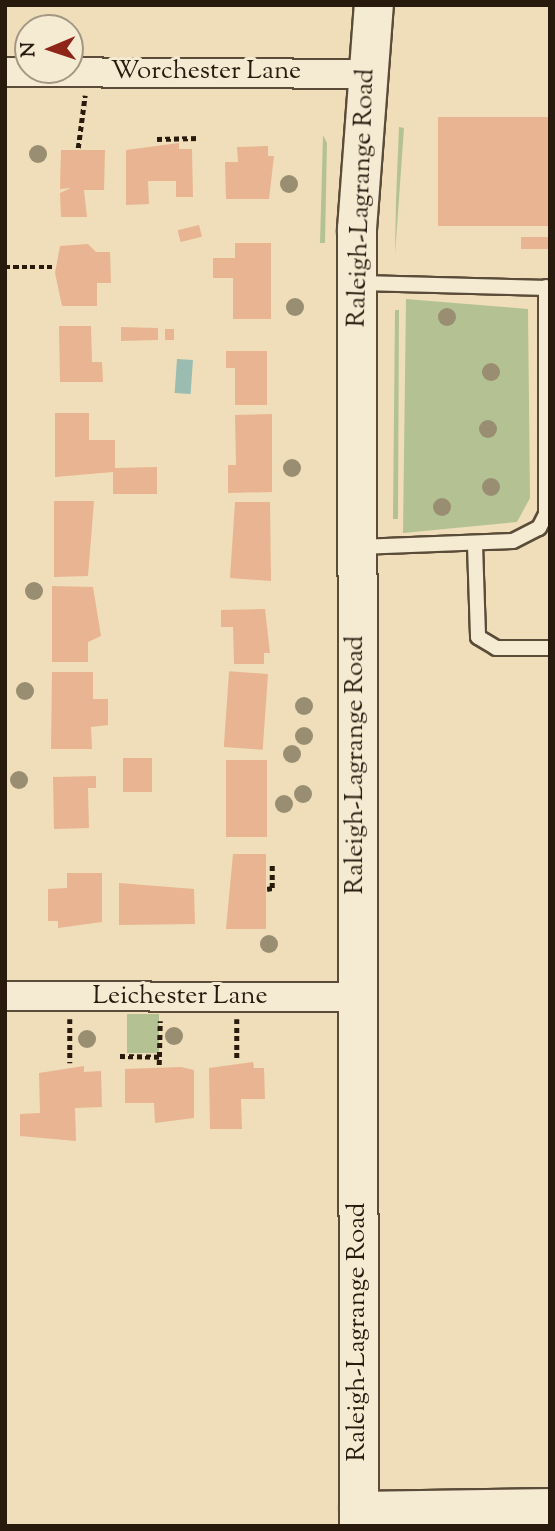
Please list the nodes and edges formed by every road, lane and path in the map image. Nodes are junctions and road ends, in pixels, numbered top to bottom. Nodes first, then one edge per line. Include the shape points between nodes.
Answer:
1 (374, 5) edge
2 (5, 72) edge
3 (364, 74) junction
4 (85, 94) dead end
5 (199, 138) dead end
6 (157, 139) dead end
7 (78, 148) dead end
8 (5, 267) edge
9 (54, 267) dead end
10 (358, 282) junction
11 (548, 287) edge
12 (548, 516) edge
13 (475, 545) junction
14 (358, 547) junction
15 (550, 648) edge
16 (272, 864) dead end
17 (267, 889) dead end
18 (5, 996) edge
19 (354, 997) junction
20 (70, 1015) dead end
21 (160, 1015) dead end
22 (237, 1015) dead end
23 (120, 1056) dead end
24 (159, 1057) junction
25 (237, 1060) dead end
26 (70, 1063) dead end
27 (159, 1065) dead end
28 (550, 1508) edge
29 (359, 1518) edge

1 - 3 main road, Raleigh-Lagrange Road
2 - 3 street, Worchester Lane
3 - 10 main road, Raleigh-Lagrange Road
4 - 7 path
5 - 6 path
8 - 9 path
10 - 11 lane
10 - 14 main road, Raleigh-Lagrange Road
11 - 12 lane
12 - 13 lane via 526,538
13 - 14 lane
13 - 15 lane via 478,637 496,648
14 - 19 main road, Raleigh-Lagrange Road
16 - 17 path via 272,888
18 - 19 street, Leichester Lane
19 - 29 main road, Raleigh-Lagrange Road
20 - 26 path
21 - 24 path
22 - 25 path
23 - 24 path
24 - 27 path
28 - 29 main road

